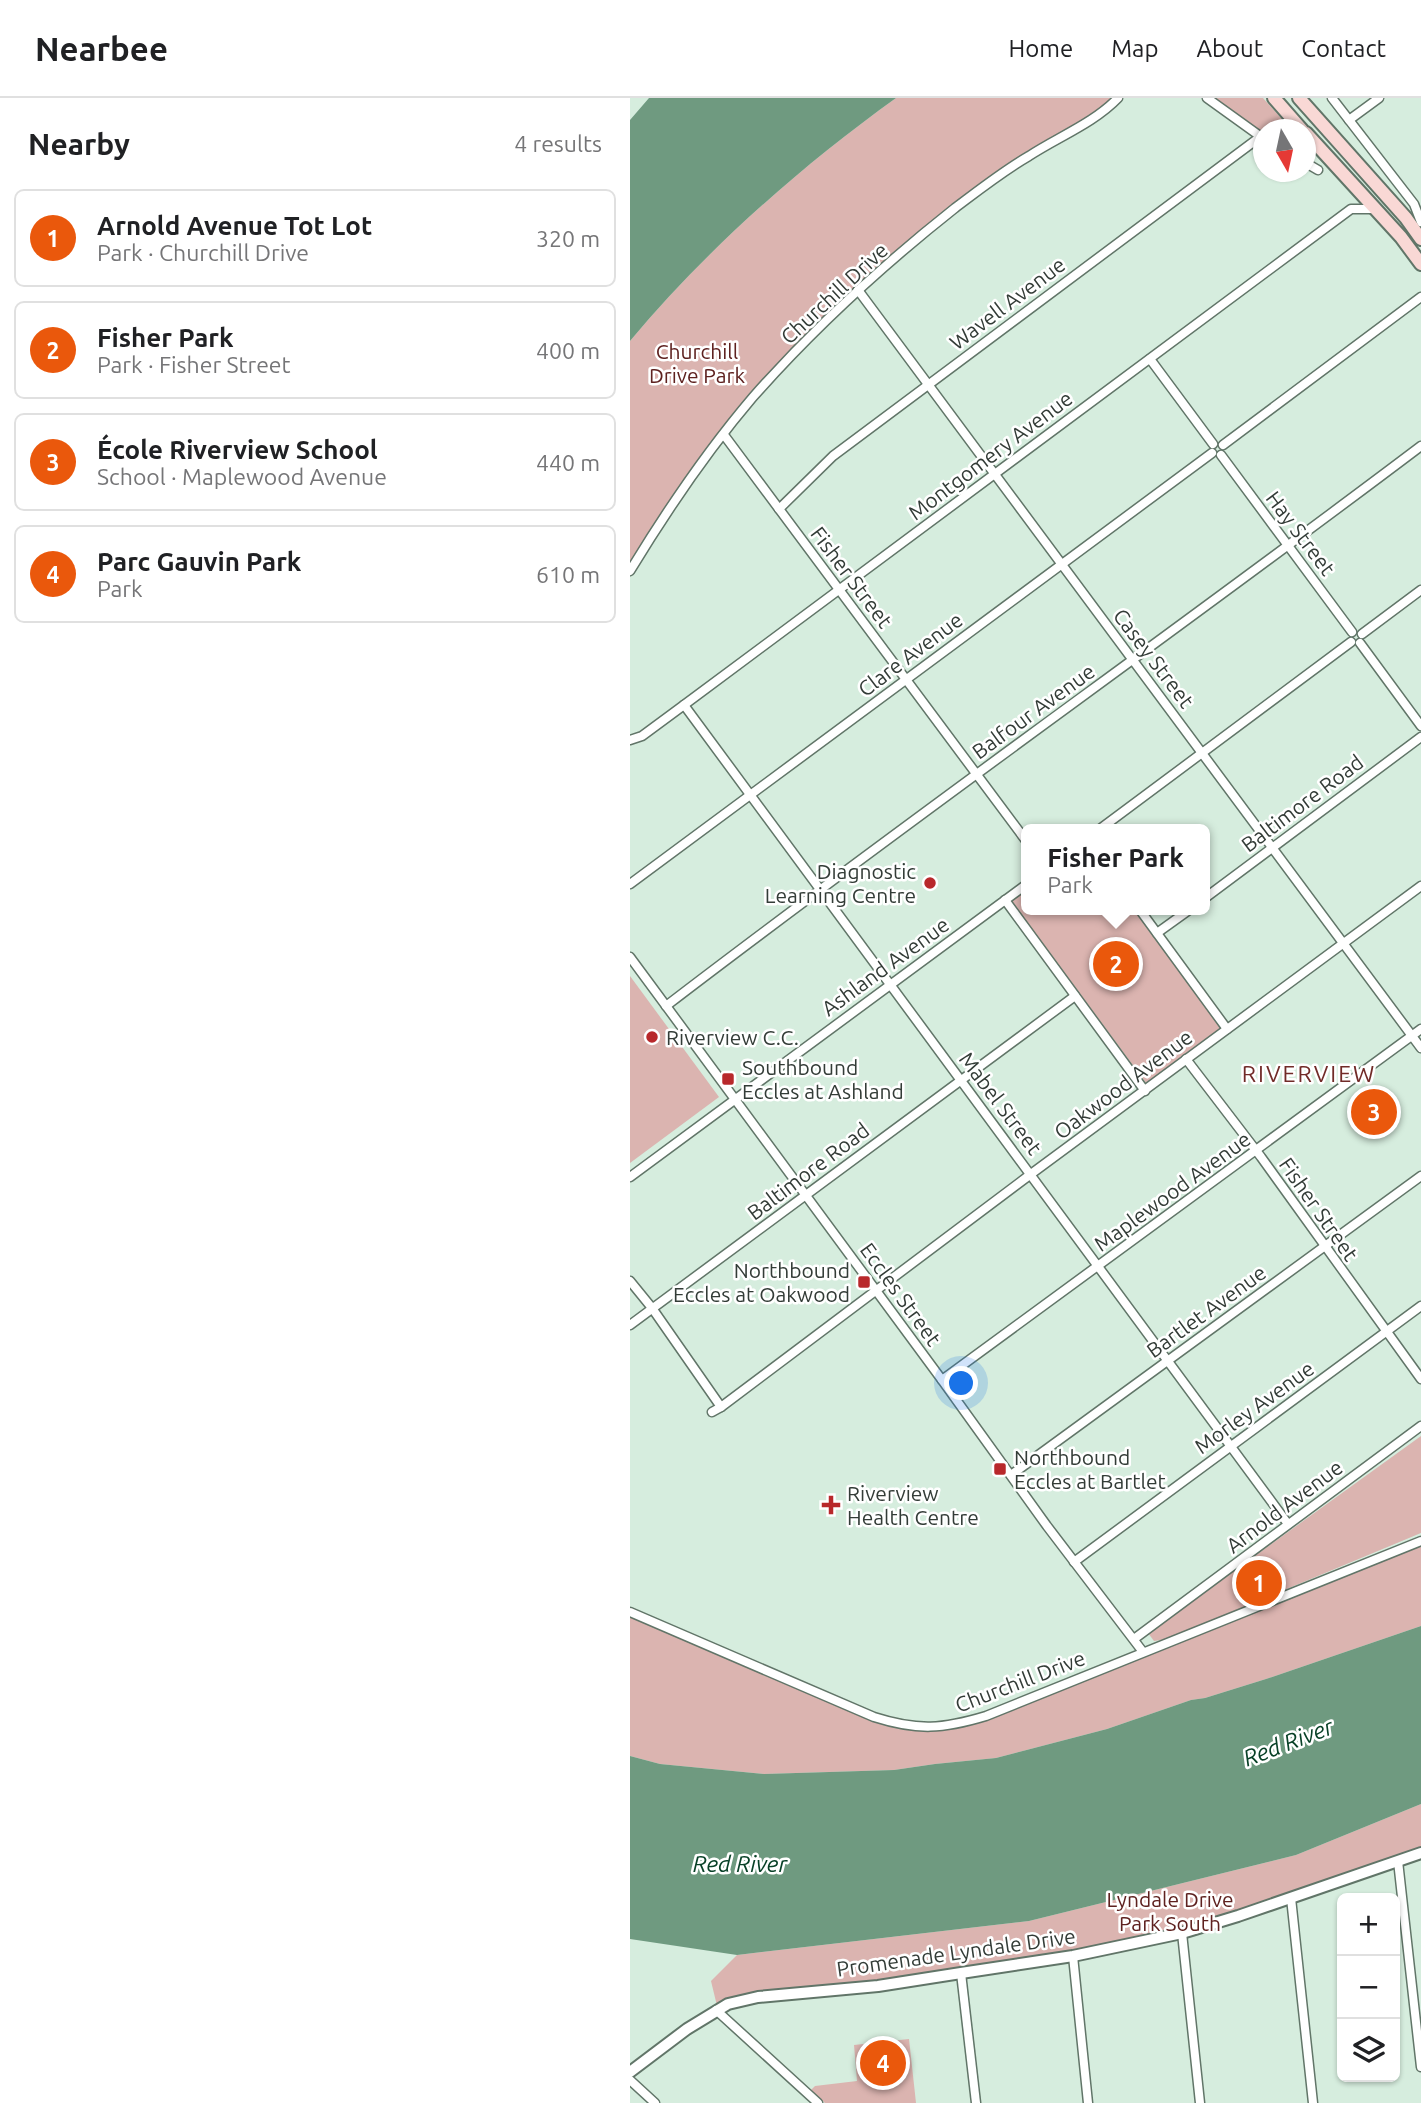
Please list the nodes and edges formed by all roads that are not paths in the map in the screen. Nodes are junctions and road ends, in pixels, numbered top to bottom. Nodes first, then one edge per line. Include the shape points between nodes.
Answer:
1 (1118, 98) edge
2 (1207, 98) edge
3 (1274, 98) edge
4 (1299, 98) edge
5 (1332, 98) edge
6 (1379, 98) edge
7 (1293, 119) edge
8 (1349, 120) junction
9 (1253, 131) edge
10 (1316, 144) edge
11 (1253, 145) edge
12 (1417, 204) edge
13 (1374, 209) junction
14 (1421, 220) edge
15 (1421, 239) edge
16 (1421, 264) edge
17 (858, 290) junction
18 (1421, 297) edge
19 (1150, 359) junction
20 (928, 384) junction
21 (724, 435) junction
22 (1421, 446) edge
23 (1217, 449) junction
24 (994, 474) junction
25 (779, 509) junction
26 (1289, 546) junction
27 (1061, 564) junction
28 (630, 571) edge
29 (838, 590) junction
30 (1421, 590) edge
31 (1356, 638) junction
32 (1133, 660) junction
33 (905, 679) junction
34 (684, 705) junction
35 (1421, 726) edge
36 (1421, 737) edge
37 (630, 740) edge
38 (1202, 753) junction
39 (976, 772) junction
40 (751, 795) junction
41 (1107, 824) edge
42 (1021, 834) edge
43 (1270, 848) junction
44 (630, 884) edge
45 (1421, 887) edge
46 (819, 888) junction
47 (1021, 888) edge
48 (1210, 894) edge
49 (1005, 900) junction
50 (1144, 915) edge
51 (1182, 915) edge
52 (1157, 933) junction
53 (1343, 944) junction
54 (630, 957) edge
55 (891, 984) junction
56 (1075, 996) junction
57 (666, 1006) junction
58 (1227, 1029) junction
59 (1421, 1029) edge
60 (1412, 1035) junction
61 (1421, 1048) edge
62 (1186, 1059) junction
63 (961, 1079) junction
64 (1144, 1091) junction
65 (735, 1099) junction
66 (1256, 1150) junction
67 (1031, 1174) junction
68 (1421, 1176) edge
69 (630, 1177) edge
70 (806, 1195) junction
71 (1324, 1247) junction
72 (1100, 1266) junction
73 (630, 1281) edge
74 (875, 1292) junction
75 (1421, 1306) edge
76 (652, 1308) junction
77 (630, 1325) edge
78 (1386, 1331) junction
79 (1168, 1360) junction
80 (1421, 1379) edge
81 (943, 1380) junction
82 (1421, 1426) edge
83 (1231, 1445) junction
84 (1011, 1475) junction
85 (1288, 1524) junction
86 (1421, 1541) edge
87 (1074, 1562) junction
88 (630, 1612) edge
89 (1134, 1639) junction
90 (1143, 1652) junction
91 (1421, 1853) edge
92 (1398, 1861) junction
93 (1291, 1898) junction
94 (1182, 1933) junction
95 (1073, 1956) junction
96 (961, 1973) junction
97 (716, 2010) junction
98 (1421, 2067) edge
99 (630, 2072) edge
100 (630, 2080) edge
101 (655, 2103) edge
102 (818, 2103) edge
103 (976, 2103) edge
104 (1088, 2103) edge
105 (1200, 2103) edge
106 (1313, 2103) edge

1 - 17 street, Churchill Drive via 981,189
2 - 9 street
3 - 7 main road
4 - 15 main road
5 - 8 street
6 - 8 street
8 - 12 street
10 - 13 main road
11 - 20 street, Wavell Avenue
12 - 14 street
13 - 16 main road
13 - 19 street, Montgomery Avenue via 1351,209
17 - 20 street, Casey Street
17 - 21 street, Churchill Drive via 778,370
18 - 23 street, Clare Avenue
19 - 23 street, Hay Street
19 - 24 street, Montgomery Avenue
20 - 24 street, Casey Street
20 - 25 street, Wavell Avenue via 833,456
21 - 25 street, Fisher Street
21 - 28 street, Churchill Drive via 667,511
22 - 26 street, Balfour Avenue
23 - 26 street, Hay Street
23 - 27 street, Clare Avenue
24 - 27 street, Casey Street
24 - 29 street, Montgomery Avenue
25 - 29 street, Fisher Street
26 - 31 street, Hay Street
26 - 32 street, Balfour Avenue
27 - 32 street, Casey Street
27 - 33 street, Clare Avenue
29 - 33 street, Fisher Street
29 - 34 street, Montgomery Avenue
30 - 31 street
31 - 35 street, Hay Street
31 - 38 street
32 - 38 street, Casey Street
32 - 39 street, Balfour Avenue
33 - 39 street, Fisher Street
33 - 40 street, Clare Avenue
34 - 37 street, Montgomery Avenue
34 - 40 street, Mabel Street
36 - 43 street, Baltimore Road
38 - 41 street
38 - 43 street, Casey Street
39 - 42 street, Fisher Street
39 - 46 street, Balfour Avenue
40 - 44 street, Clare Avenue
40 - 46 street, Mabel Street
43 - 48 street, Baltimore Road
43 - 53 street, Casey Street
45 - 53 street, Oakwood Avenue
46 - 55 street, Mabel Street
46 - 57 street, Balfour Avenue
47 - 49 street, Ashland Avenue
49 - 55 street, Ashland Avenue
49 - 56 street
50 - 52 street
51 - 52 street
52 - 58 street
53 - 58 street, Oakwood Avenue
53 - 60 street, Casey Street
54 - 57 street, Eccles Street
55 - 63 street, Mabel Street
55 - 65 street, Ashland Avenue
56 - 63 street, Baltimore Road
56 - 64 street
57 - 65 street, Eccles Street
58 - 62 street, Oakwood Avenue
59 - 60 street, Maplewood Avenue
60 - 61 street, Casey Street
60 - 66 street, Maplewood Avenue
62 - 64 street, Oakwood Avenue
62 - 66 street, Fisher Street
63 - 67 street, Mabel Street
63 - 70 street, Baltimore Road
64 - 67 street, Oakwood Avenue
65 - 69 street, Ashland Avenue
65 - 70 street, Eccles Street
66 - 71 street, Fisher Street
66 - 72 street, Maplewood Avenue
67 - 72 street, Mabel Street
67 - 74 street, Oakwood Avenue
68 - 71 street, Bartlet Avenue
70 - 74 street, Eccles Street
70 - 76 street, Baltimore Road
71 - 78 street, Fisher Street
71 - 79 street, Bartlet Avenue
72 - 79 street, Mabel Street
72 - 81 street, Maplewood Avenue
73 - 76 street
74 - 76 street, Oakwood Avenue via 717,1409
74 - 81 street, Eccles Street
75 - 78 street, Morley Avenue
76 - 77 street, Baltimore Road
78 - 80 street, Fisher Street
78 - 83 street, Morley Avenue
79 - 83 street, Mabel Street
79 - 84 street, Bartlet Avenue
81 - 84 street, Eccles Street
82 - 85 street, Arnold Avenue
83 - 85 street, Mabel Street
83 - 87 street, Morley Avenue
84 - 87 street, Eccles Street
85 - 89 street, Arnold Avenue
86 - 90 street, Churchill Drive
87 - 89 street, Eccles Street
88 - 90 street, Churchill Drive via 874,1717 923,1728 986,1716
89 - 90 street, Eccles Street
91 - 92 street, Promenade Lyndale Drive
92 - 93 street, Promenade Lyndale Drive
92 - 98 street
93 - 94 street, Promenade Lyndale Drive
93 - 106 street
94 - 95 street, Promenade Lyndale Drive
94 - 105 street
95 - 96 street, Promenade Lyndale Drive
95 - 104 street
96 - 97 street, Promenade Lyndale Drive via 758,1997
96 - 103 street
97 - 99 street, Promenade Lyndale Drive
97 - 102 street
100 - 101 street

